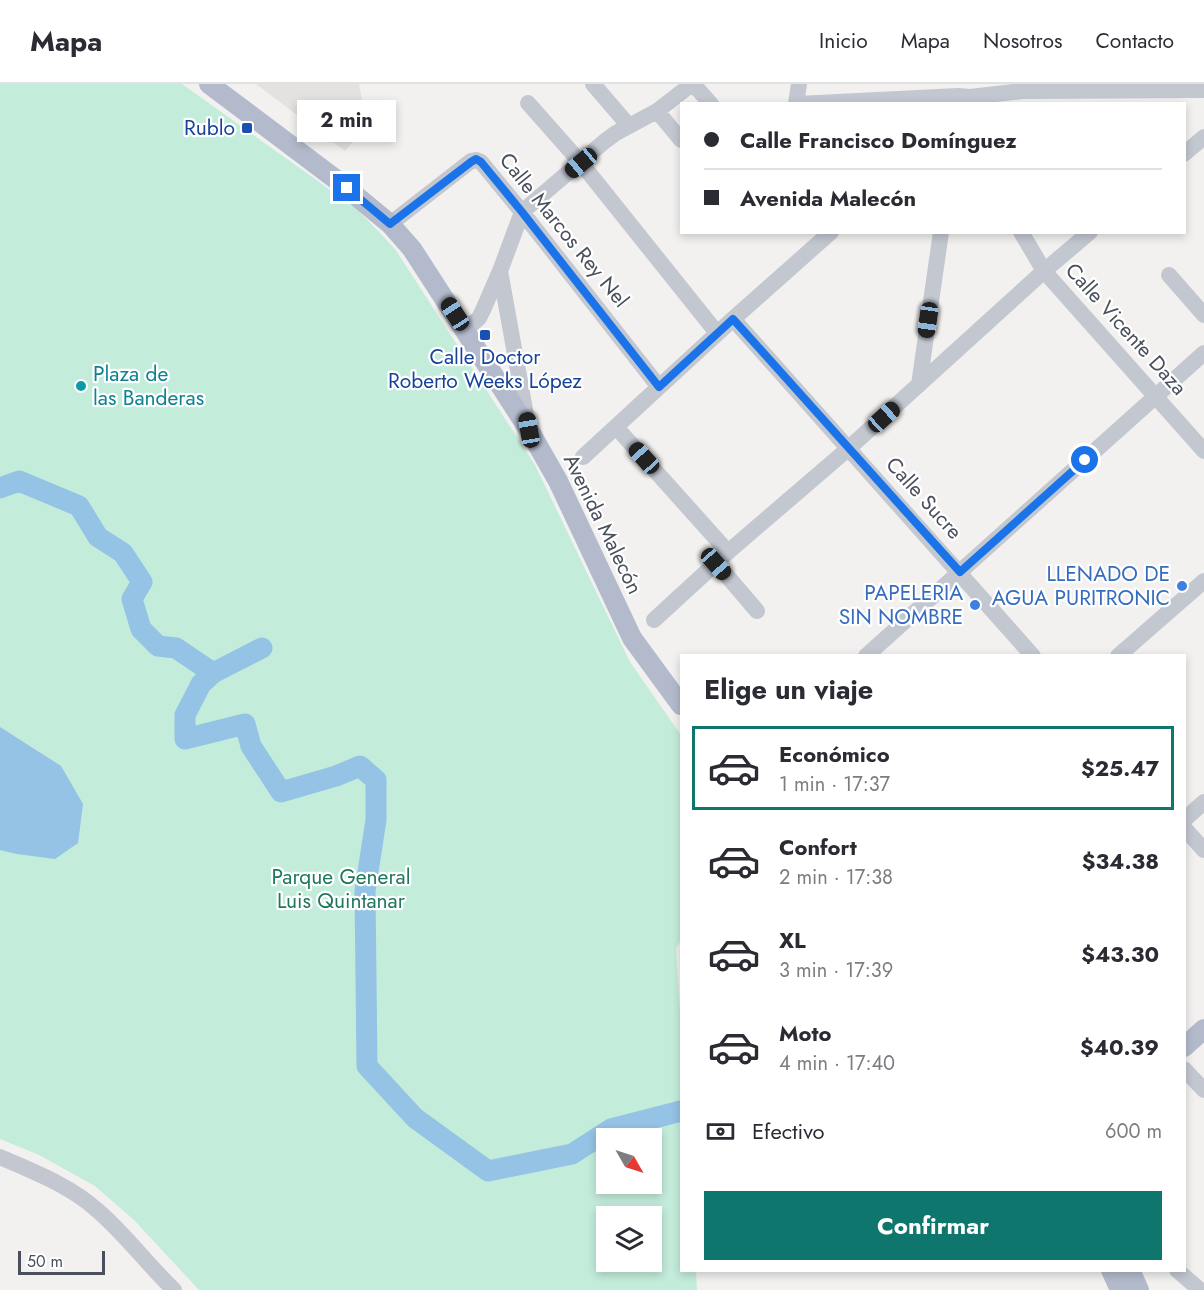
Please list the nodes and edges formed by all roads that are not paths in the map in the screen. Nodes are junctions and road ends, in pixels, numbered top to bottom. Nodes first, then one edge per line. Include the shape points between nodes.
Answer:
1 (209, 84) edge
2 (593, 84) edge
3 (692, 84) edge
4 (799, 84) edge
5 (1204, 90) edge
6 (964, 95) edge
7 (709, 102) edge
8 (797, 102) edge
9 (834, 102) edge
10 (528, 103) dead end
11 (657, 111) junction
12 (629, 126) junction
13 (1204, 136) edge
14 (680, 139) edge
15 (1186, 152) edge
16 (581, 163) junction
17 (522, 212) junction
18 (390, 224) junction
19 (827, 234) edge
20 (941, 234) edge
21 (1022, 234) edge
22 (1088, 234) edge
23 (500, 271) junction
24 (1044, 271) junction
25 (1170, 275) dead end
26 (1204, 315) edge
27 (733, 319) junction
28 (465, 331) junction
29 (717, 333) junction
30 (1204, 353) edge
31 (919, 385) junction
32 (659, 387) junction
33 (1156, 396) junction
34 (616, 427) junction
35 (529, 430) junction
36 (849, 448) junction
37 (1204, 450) edge
38 (583, 457) dead end
39 (722, 558) junction
40 (960, 572) junction
41 (1204, 581) edge
42 (757, 611) dead end
43 (654, 620) dead end
44 (868, 654) edge
45 (1031, 654) edge
46 (1120, 654) edge
47 (680, 704) edge
48 (1204, 802) edge
49 (1186, 818) edge
50 (1186, 830) edge
51 (1204, 850) edge
52 (1204, 1029) edge
53 (1186, 1045) edge
54 (1186, 1072) edge
55 (1204, 1090) edge
56 (0, 1157) edge
57 (1179, 1272) edge
58 (1121, 1276) edge
59 (174, 1290) edge
60 (1139, 1290) edge
61 (1200, 1290) edge

1 - 18 main road, Avenida Malecón
2 - 12 street
3 - 7 street
3 - 11 street
4 - 8 street
5 - 6 street
6 - 9 street
10 - 16 street
11 - 12 street
11 - 14 street
12 - 16 street
13 - 15 street
16 - 17 street
16 - 29 street
17 - 18 street, Calle Marcos Rey Nel via 476,159
17 - 23 street
17 - 32 street, Calle Marcos Rey Nel
18 - 28 main road, Avenida Malecón via 412,249
19 - 27 street
20 - 31 street
21 - 24 street, Calle Vicente Daza
22 - 24 street
23 - 28 street via 479,318
23 - 35 street
24 - 31 street
24 - 33 street, Calle Vicente Daza
25 - 26 street
27 - 29 street
27 - 36 street, Calle Sucre
28 - 35 main road, Avenida Malecón
29 - 32 street
30 - 33 street
31 - 36 street
32 - 34 street
33 - 37 street, Calle Vicente Daza
33 - 40 street
34 - 38 street
34 - 39 street
35 - 47 main road, Avenida Malecón via 558,481 632,639
36 - 39 street
36 - 40 street, Calle Sucre
39 - 42 street
39 - 43 street
40 - 44 street
40 - 45 street, Calle Sucre
41 - 46 street
48 - 49 street
50 - 51 street
52 - 53 main road
54 - 55 street
56 - 59 street via 52,1180 91,1204
57 - 61 street
58 - 60 main road

